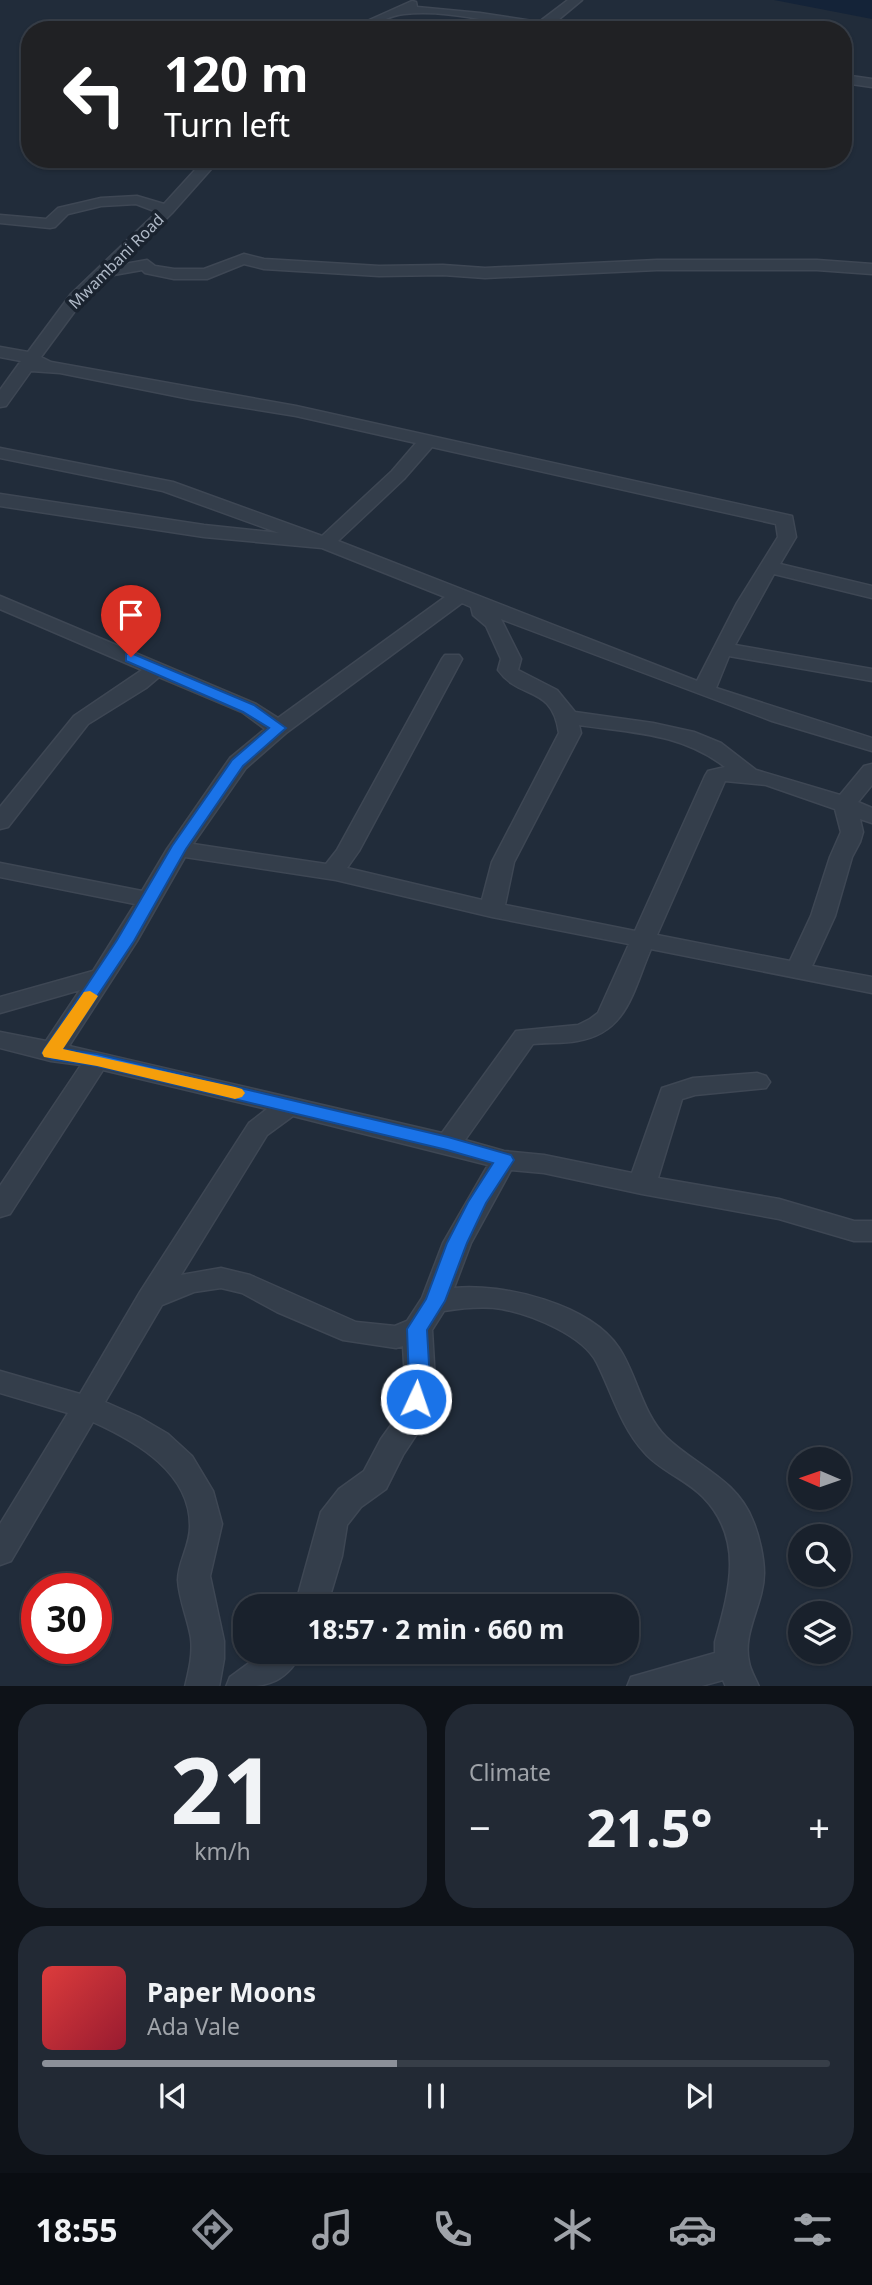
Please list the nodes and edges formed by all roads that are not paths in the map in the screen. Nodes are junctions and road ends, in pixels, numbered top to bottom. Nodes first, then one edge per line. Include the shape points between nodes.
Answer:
1 (425, 0) edge
2 (576, 0) edge
3 (399, 10) junction
4 (374, 21) edge
5 (519, 21) edge
6 (549, 21) edge
7 (852, 80) edge
8 (872, 83) edge
9 (205, 168) edge
10 (167, 210) junction
11 (0, 219) edge
12 (872, 269) edge
13 (103, 272) junction
14 (0, 352) edge
15 (31, 362) junction
16 (0, 402) edge
17 (426, 442) junction
18 (0, 453) edge
19 (0, 500) edge
20 (325, 543) junction
21 (769, 567) junction
22 (872, 592) edge
23 (458, 596) junction
24 (0, 601) edge
25 (481, 606) junction
26 (724, 649) junction
27 (452, 659) dead end
28 (157, 668) junction
29 (872, 675) edge
30 (708, 680) junction
31 (678, 681) joint
32 (569, 717) junction
33 (278, 728) junction
34 (872, 745) edge
35 (872, 771) edge
36 (752, 775) junction
37 (845, 804) junction
38 (872, 816) edge
39 (0, 822) edge
40 (178, 849) junction
41 (0, 870) edge
42 (331, 874) junction
43 (148, 899) junction
44 (492, 910) junction
45 (643, 940) junction
46 (798, 970) junction
47 (103, 976) junction
48 (872, 985) edge
49 (0, 1005) edge
50 (0, 1040) edge
51 (51, 1053) junction
52 (97, 1060) junction
53 (757, 1082) dead end
54 (256, 1098) junction
55 (289, 1107) junction
56 (258, 1129) junction
57 (448, 1144) junction
58 (504, 1160) junction
59 (642, 1185) junction
60 (0, 1207) edge
61 (872, 1231) edge
62 (150, 1299) junction
63 (435, 1301) junction
64 (417, 1329) junction
65 (0, 1382) edge
66 (87, 1407) junction
67 (0, 1552) edge
68 (315, 1594) edge
69 (273, 1664) edge
70 (737, 1675) edge
71 (202, 1686) edge
72 (242, 1686) edge
73 (643, 1686) edge

1 - 3 street
2 - 6 street
3 - 4 street
3 - 5 street
7 - 8 street
9 - 10 street, Mwambani Road
10 - 11 street via 137,200 120,200 63,211 50,224
10 - 13 street, Mwambani Road
12 - 13 street via 657,265 485,273 379,271 244,259 204,275 163,273 147,265
13 - 15 street, Mwambani Road via 77,297
14 - 15 street
15 - 16 street, Mwambani Road
15 - 17 street via 296,411
17 - 20 street via 398,475
17 - 21 street via 785,520 787,537
18 - 20 street via 167,486
19 - 20 street via 59,512
20 - 23 street
21 - 22 street
21 - 26 street
23 - 25 street
23 - 33 street
24 - 28 street
25 - 31 street
25 - 32 street via 511,659 511,674 542,688
26 - 29 street
26 - 30 street
27 - 42 street via 348,851
28 - 33 street via 249,708
28 - 39 street via 80,720
30 - 31 street
30 - 34 street via 779,717
32 - 36 street via 629,724 702,742
32 - 44 street via 570,733 503,862
33 - 40 street via 238,763
35 - 37 street
36 - 37 street
36 - 45 street via 734,771 716,776
37 - 38 street
37 - 46 street via 852,832 823,916
40 - 42 street via 254,857
40 - 43 street
41 - 43 street
42 - 44 street
43 - 47 street
44 - 45 street
45 - 46 street
45 - 57 street via 609,1017 585,1034 525,1037
46 - 48 street
47 - 49 street
47 - 51 street
50 - 51 street
51 - 52 street
52 - 54 street
52 - 60 street
53 - 59 street via 693,1087 671,1094
54 - 55 street
54 - 56 street
55 - 56 street
55 - 57 street
56 - 62 street
57 - 58 street
58 - 59 street
58 - 63 street via 462,1233
59 - 61 street via 779,1209 854,1231
62 - 64 street via 190,1282 221,1278 250,1285 353,1332 396,1337
62 - 66 street
63 - 64 street
63 - 70 street via 503,1299 565,1319 607,1353 637,1419 655,1445 714,1488 738,1522 748,1573 732,1642
64 - 68 street via 420,1381 413,1417 375,1480 350,1498 332,1521
65 - 66 street
66 - 67 street
66 - 71 street via 152,1438 188,1473 204,1508 207,1528 194,1575 208,1651
69 - 72 street
70 - 73 street

